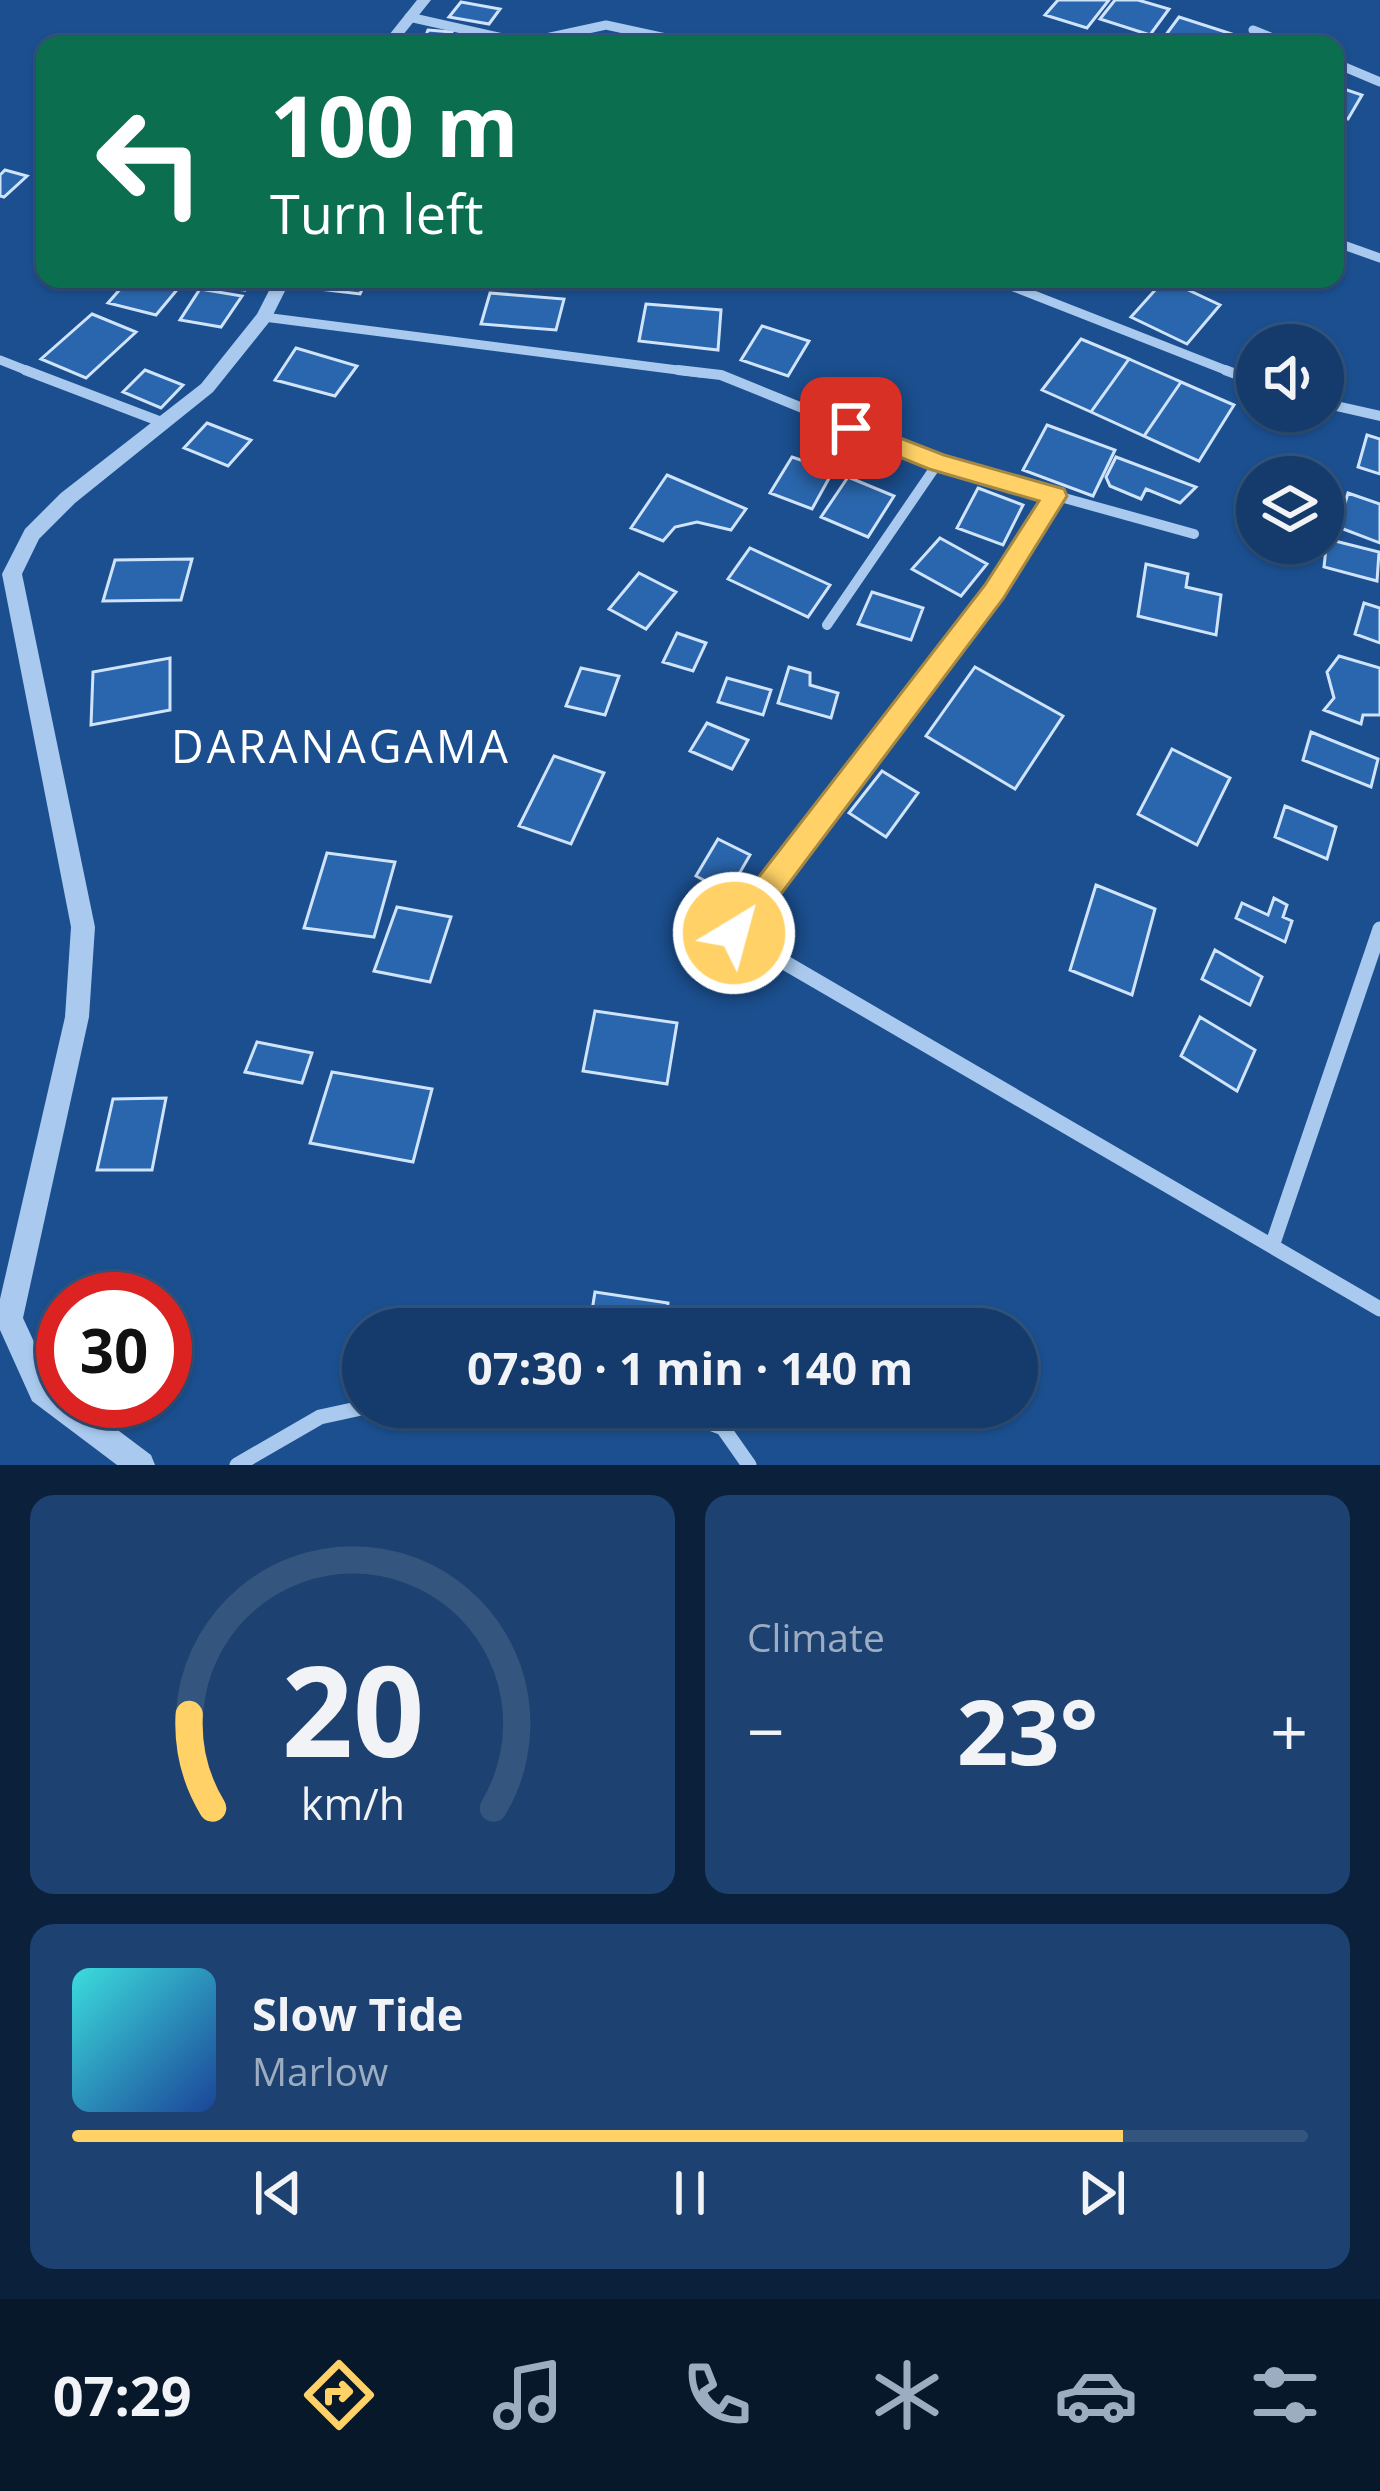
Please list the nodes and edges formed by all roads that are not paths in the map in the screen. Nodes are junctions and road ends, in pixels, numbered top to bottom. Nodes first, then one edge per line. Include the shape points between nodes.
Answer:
1 (424, 0) edge
2 (409, 17) junction
3 (1253, 30) dead end
4 (395, 36) edge
5 (494, 36) edge
6 (555, 36) edge
7 (657, 36) edge
8 (1268, 36) edge
9 (1344, 67) edge
10 (1380, 82) edge
11 (1344, 245) edge
12 (1380, 258) edge
13 (278, 288) edge
14 (1016, 288) edge
15 (264, 317) junction
16 (0, 360) edge
17 (1236, 374) edge
18 (1344, 408) edge
19 (1380, 416) edge
20 (164, 423) junction
21 (938, 463) junction
22 (1055, 496) junction
23 (1194, 534) dead end
24 (1034, 540) dead end
25 (6, 570) edge
26 (994, 592) junction
27 (827, 625) dead end
28 (1380, 929) edge
29 (1272, 1246) junction
30 (1380, 1309) edge
31 (342, 1412) edge
32 (723, 1428) edge
33 (141, 1465) edge
34 (237, 1465) edge
35 (748, 1465) edge

1 - 2 street
2 - 4 street
2 - 5 street
3 - 8 street
6 - 7 street via 606,25
9 - 10 street
11 - 12 street
13 - 15 street
14 - 17 street
15 - 20 street via 207,388
15 - 21 street via 721,375
16 - 20 street
18 - 19 street
20 - 25 street via 68,498
21 - 22 street
21 - 27 street
22 - 23 street
22 - 26 street
24 - 26 street
25 - 33 street via 83,927 77,1018 9,1319 42,1391
26 - 29 street via 734,933
28 - 29 street
29 - 30 street
31 - 34 street
32 - 35 street

